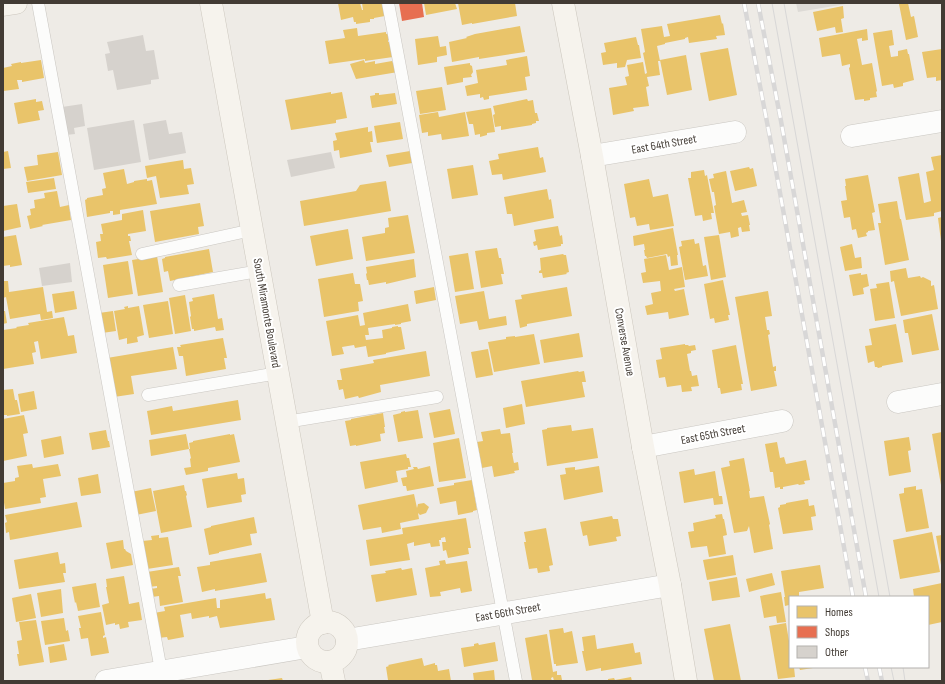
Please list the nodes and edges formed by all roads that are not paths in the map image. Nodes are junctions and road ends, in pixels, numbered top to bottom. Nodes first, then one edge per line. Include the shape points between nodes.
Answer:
1 (16, 3) edge
2 (38, 3) edge
3 (211, 3) edge
4 (388, 3) edge
5 (563, 3) edge
6 (3, 5) edge
7 (942, 122) edge
8 (735, 132) dead end
9 (852, 136) dead end
10 (592, 156) junction
11 (252, 230) junction
12 (142, 254) dead end
13 (259, 271) junction
14 (179, 285) dead end
15 (278, 373) junction
16 (942, 394) edge
17 (148, 395) dead end
18 (437, 397) dead end
19 (898, 402) dead end
20 (782, 421) dead end
21 (286, 422) junction
22 (643, 447) junction
23 (670, 585) junction
24 (503, 613) junction
25 (323, 623) junction
26 (347, 640) junction
27 (307, 647) junction
28 (332, 672) edge
29 (162, 676) edge
30 (106, 681) edge
31 (516, 681) edge
32 (686, 681) edge

1 - 6 street
2 - 29 lane
3 - 11 street, South Miramonte Boulevard
4 - 24 lane
5 - 10 street, Converse Avenue
7 - 9 street
8 - 10 street, East 64th Street
10 - 22 street, Converse Avenue
11 - 12 lane
11 - 13 street, South Miramonte Boulevard
13 - 14 lane
13 - 15 street, South Miramonte Boulevard
15 - 17 lane
15 - 21 street, South Miramonte Boulevard
16 - 19 street
18 - 21 lane
20 - 22 street, East 65th Street
21 - 25 street, South Miramonte Boulevard
22 - 23 street, Converse Avenue
23 - 24 street, East 66th Street
23 - 32 street, Converse Avenue
24 - 26 street, East 66th Street
24 - 31 lane
25 - 26 street via 336,624
25 - 27 street via 308,634
26 - 28 street via 345,652 336,660
27 - 28 street via 309,653 318,661 324,662
27 - 29 street
29 - 30 street

